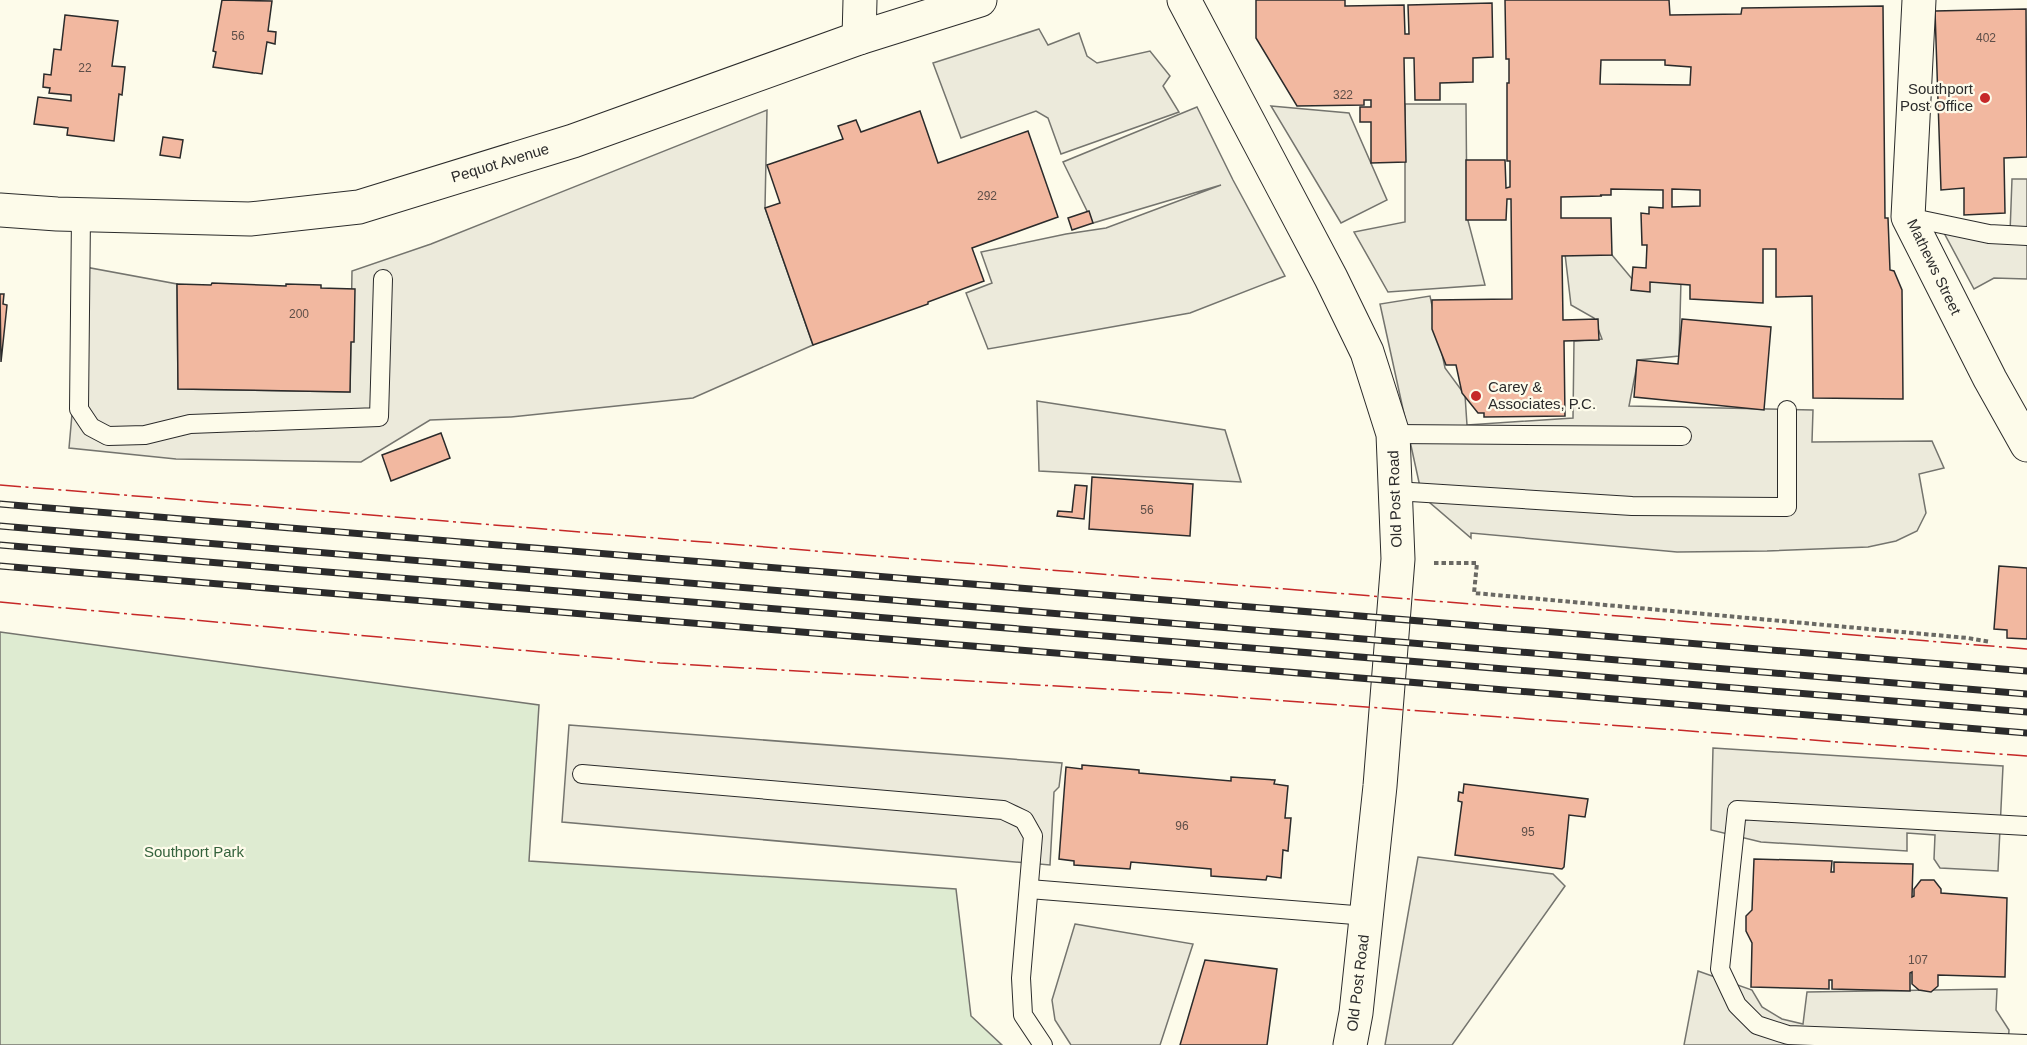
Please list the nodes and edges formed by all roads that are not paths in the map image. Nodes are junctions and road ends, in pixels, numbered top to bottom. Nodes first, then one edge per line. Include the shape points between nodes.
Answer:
1 (860, 0) edge
2 (980, 0) edge
3 (1184, 0) edge
4 (1919, 0) edge
5 (859, 38) junction
6 (0, 210) edge
7 (81, 215) junction
8 (1908, 218) junction
9 (2027, 236) edge
10 (383, 279) dead end
11 (1787, 410) dead end
12 (1393, 435) junction
13 (1682, 435) dead end
14 (2027, 445) edge
15 (1395, 491) junction
16 (582, 774) dead end
17 (2027, 826) edge
18 (1029, 889) junction
19 (1366, 915) junction
20 (2027, 1044) edge
21 (1043, 1045) edge
22 (1350, 1045) edge

1 - 5 street
2 - 5 street, Pequot Avenue
3 - 12 street, Old Post Road via 1362,341
4 - 8 street, Mathews Street
5 - 7 street, Pequot Avenue via 573,141 359,207 250,219
6 - 7 street, Pequot Avenue
7 - 10 lane via 79,409 91,426 108,436 145,435 190,424 379,417
8 - 9 lane via 1989,234
8 - 14 street, Mathews Street
11 - 15 lane via 1787,507 1632,506
12 - 13 lane
12 - 15 street, Old Post Road
15 - 19 street, Old Post Road via 1398,559
16 - 18 lane via 1003,810 1024,820 1033,836
17 - 20 lane via 1737,810 1720,969 1737,1005 1757,1025 1788,1035
18 - 19 lane
18 - 21 lane via 1021,978 1023,1015
19 - 22 street, Old Post Road

